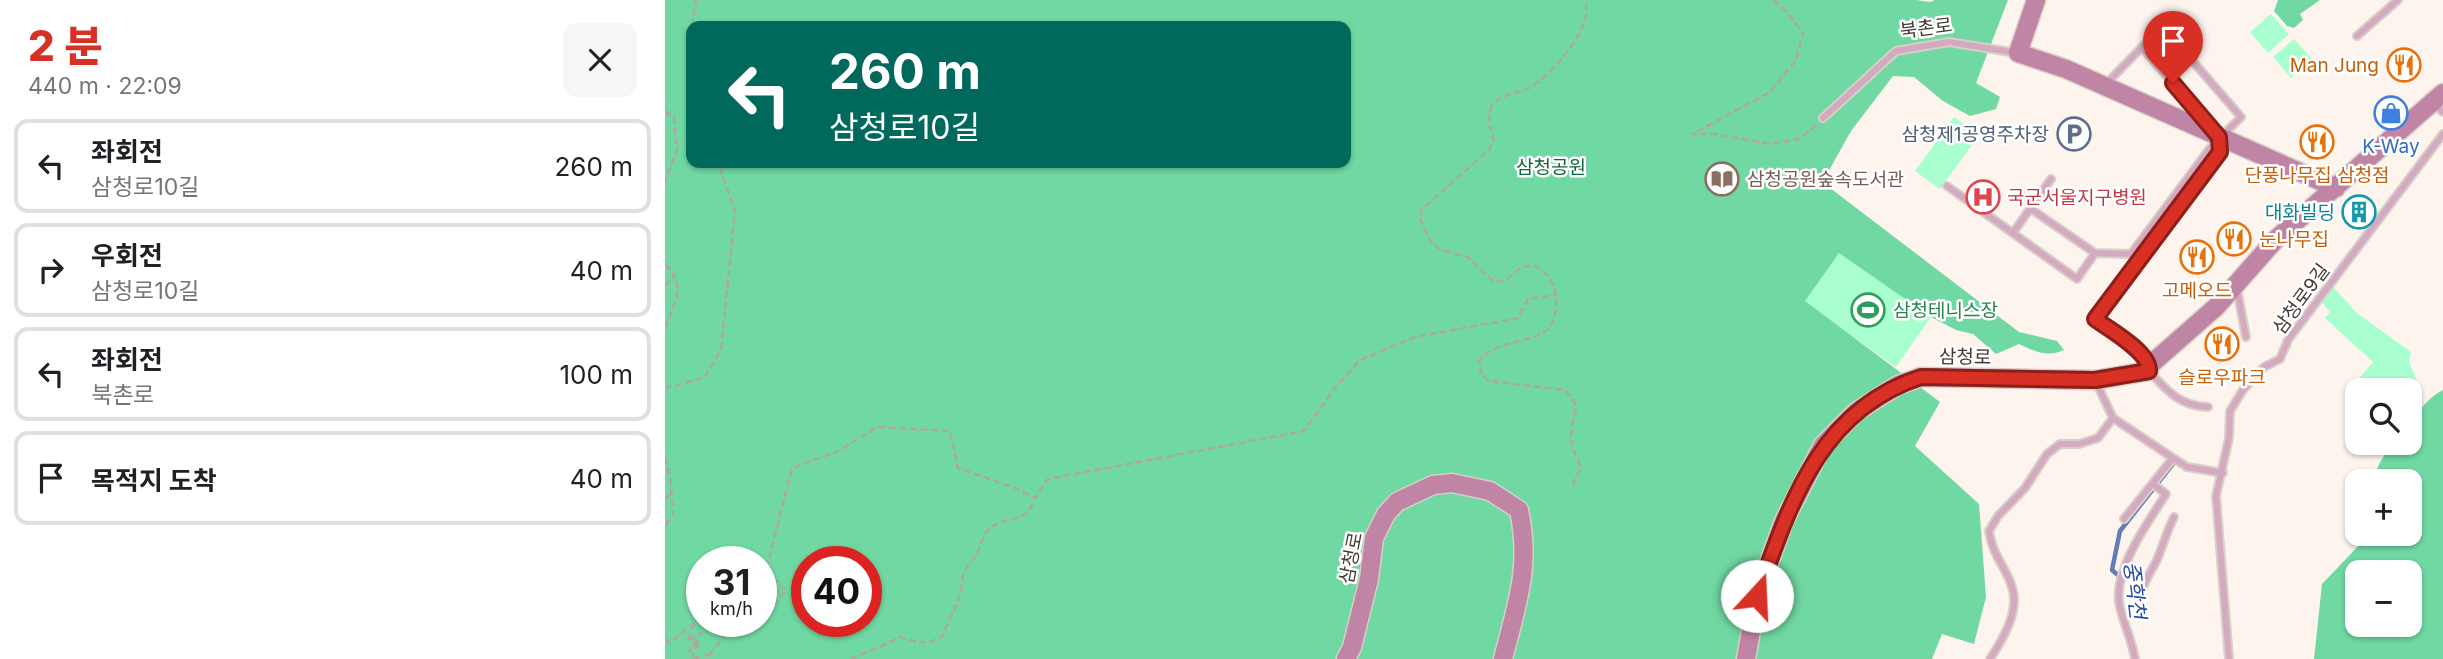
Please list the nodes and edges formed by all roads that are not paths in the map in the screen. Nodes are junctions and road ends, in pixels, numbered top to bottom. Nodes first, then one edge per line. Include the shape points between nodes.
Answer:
1 (2036, 0) edge
2 (2398, 0) edge
3 (2357, 36) dead end
4 (2142, 47) junction
5 (2018, 53) junction
6 (2104, 86) junction
7 (2440, 102) edge
8 (1823, 118) road end
9 (2443, 134) edge
10 (2219, 137) junction
11 (2051, 179) dead end
12 (1947, 186) dead end
13 (2336, 188) junction
14 (2031, 208) junction
15 (2013, 233) junction
16 (2095, 253) junction
17 (2236, 284) junction
18 (2246, 337) dead end
19 (2149, 368) junction
20 (2095, 380) junction
21 (2208, 407) dead end
22 (2113, 418) junction
23 (2173, 458) junction
24 (2223, 473) junction
25 (2153, 484) junction
26 (2174, 517) dead end
27 (2124, 519) dead end
28 (2141, 596) dead end
29 (1346, 659) edge
30 (1503, 659) edge
31 (1746, 659) edge
32 (1990, 659) edge
33 (2135, 659) edge
34 (2229, 659) edge

1 - 5 street
2 - 3 lane
4 - 6 lane
4 - 10 lane, 북촌로
4 - 10 lane via 2164,28 2241,117
5 - 6 street, 북촌로
5 - 8 lane, 북촌로 via 1949,42 1896,51
6 - 10 street, 북촌로
7 - 13 street
9 - 24 lane, 삼청로9길 via 2288,340 2280,359 2264,367 2243,390 2230,411
10 - 13 street, 북촌로
10 - 16 lane via 2131,254
10 - 19 lane via 2220,152 2095,319 2144,355
11 - 14 lane
12 - 15 lane
13 - 17 street via 2276,239
14 - 15 lane
14 - 16 lane
15 - 16 lane via 2077,279
17 - 18 lane
17 - 19 street
19 - 20 street, 삼청로
19 - 21 lane via 2170,395
20 - 22 lane
20 - 31 street, 삼청로 via 1921,377 1898,385 1856,412 1823,446 1784,521 1757,596
22 - 23 lane
22 - 32 lane via 2098,438 2060,444 2047,454 1989,531 2014,598 2006,634
23 - 24 lane via 2187,467
23 - 25 lane
24 - 34 lane, 삼청로9길 via 2216,496
25 - 27 lane
25 - 33 lane via 2166,494 2141,535 2118,589
26 - 28 lane
29 - 30 street, 삼청로 via 1369,579 1374,538 1386,514 1397,502 1433,485 1452,483 1490,491 1519,510 1524,575

